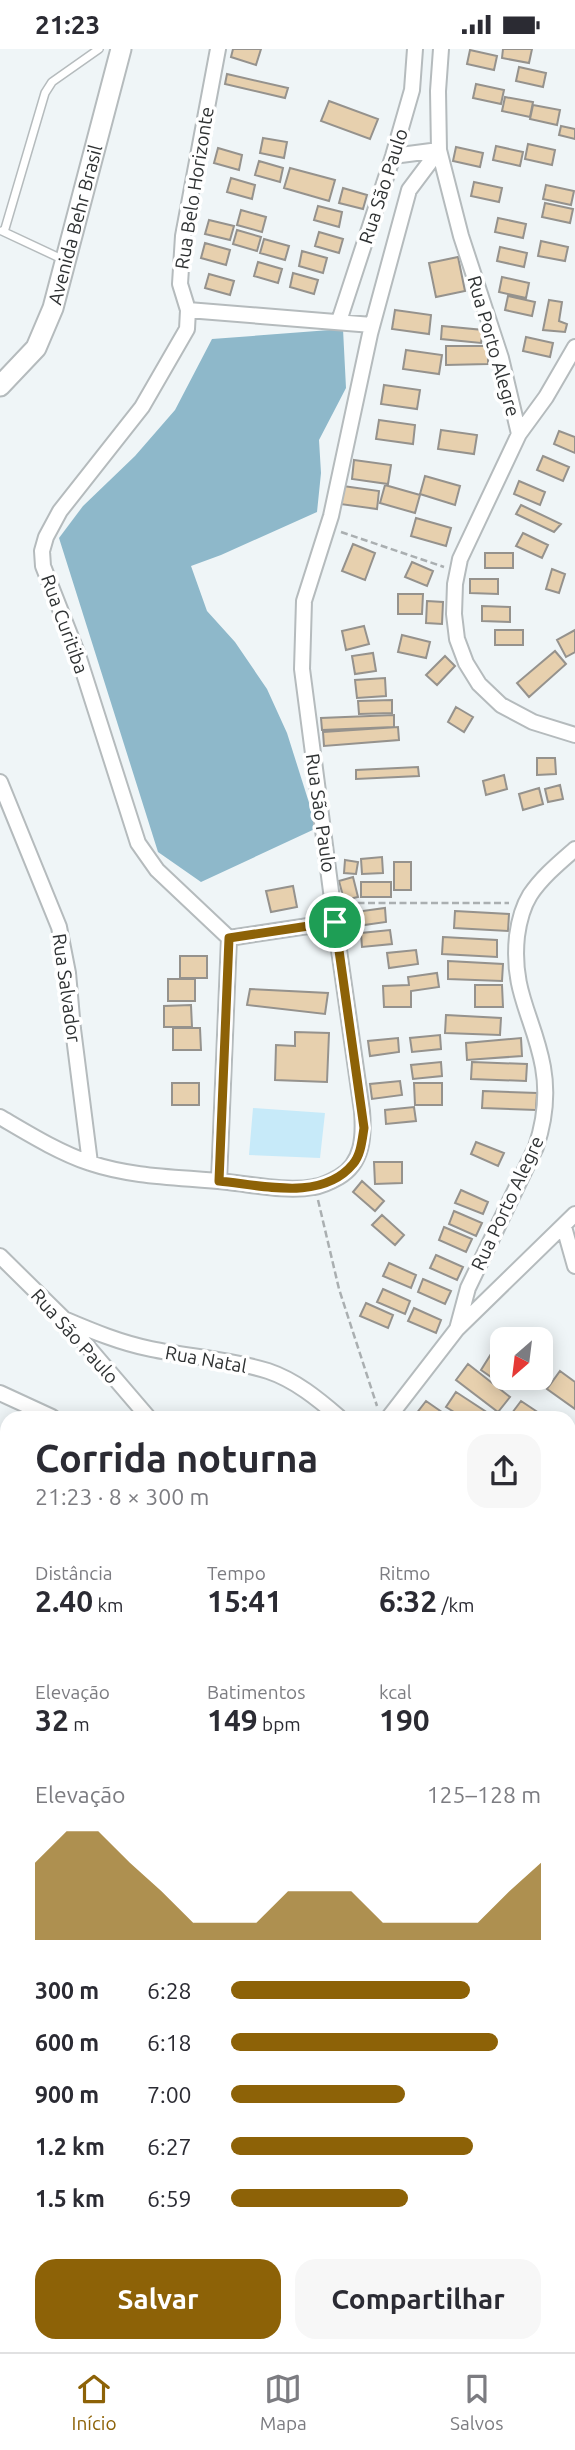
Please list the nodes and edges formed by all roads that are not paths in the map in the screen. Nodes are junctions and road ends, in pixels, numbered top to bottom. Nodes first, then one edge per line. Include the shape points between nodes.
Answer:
1 (99, 49) edge
2 (121, 49) edge
3 (218, 49) edge
4 (415, 49) edge
5 (441, 49) edge
6 (439, 150) junction
7 (393, 156) junction
8 (2, 231) edge
9 (65, 260) junction
10 (188, 310) junction
11 (339, 321) junction
12 (372, 325) junction
13 (575, 347) edge
14 (0, 386) edge
15 (519, 434) junction
16 (575, 735) edge
17 (0, 782) edge
18 (575, 849) edge
19 (335, 922) junction
20 (229, 938) junction
21 (0, 1117) edge
22 (90, 1163) junction
23 (219, 1181) junction
24 (575, 1214) edge
25 (564, 1227) junction
26 (0, 1256) edge
27 (575, 1266) edge
28 (64, 1319) junction
29 (457, 1329) junction
30 (0, 1393) edge
31 (39, 1411) edge
32 (143, 1411) edge
33 (333, 1411) edge
34 (394, 1411) edge

1 - 8 lane via 52,82 45,93
2 - 9 street, Avenida Behr Brasil
3 - 10 street, Rua Belo Horizonte via 183,236 180,284
4 - 7 street, Rua São Paulo via 412,90
5 - 6 street, Rua Porto Alegre
6 - 7 street
6 - 12 street, Rua São Paulo via 409,190
6 - 15 street, Rua Porto Alegre
7 - 11 street, Rua São Paulo
8 - 9 lane
9 - 14 street, Avenida Behr Brasil via 53,308 36,348
10 - 11 street
10 - 20 street, Rua Curitiba via 187,329 142,407 60,511 42,551 43,566 78,655 138,843 157,870
11 - 12 street
12 - 19 street, Rua São Paulo via 327,528 304,601 302,669
13 - 15 street
15 - 16 street, Rua Porto Alegre via 460,559 453,614 457,639 479,684 501,705 518,716
17 - 22 street, Rua Salvador via 59,927
18 - 29 street, Rua Porto Alegre via 543,877 526,902 518,927 516,970 542,1065 544,1123 468,1288
19 - 20 street
19 - 23 street, Rua São Paulo via 364,1128 355,1163 340,1176 314,1187
20 - 23 street
21 - 22 street, Rua São Paulo via 46,1145
22 - 23 street, Rua São Paulo via 128,1173
24 - 25 street
25 - 27 street
25 - 29 street
26 - 28 street, Rua São Paulo
28 - 32 street, Rua São Paulo
28 - 33 street, Rua Natal via 147,1349 268,1371
29 - 34 street
30 - 31 street

